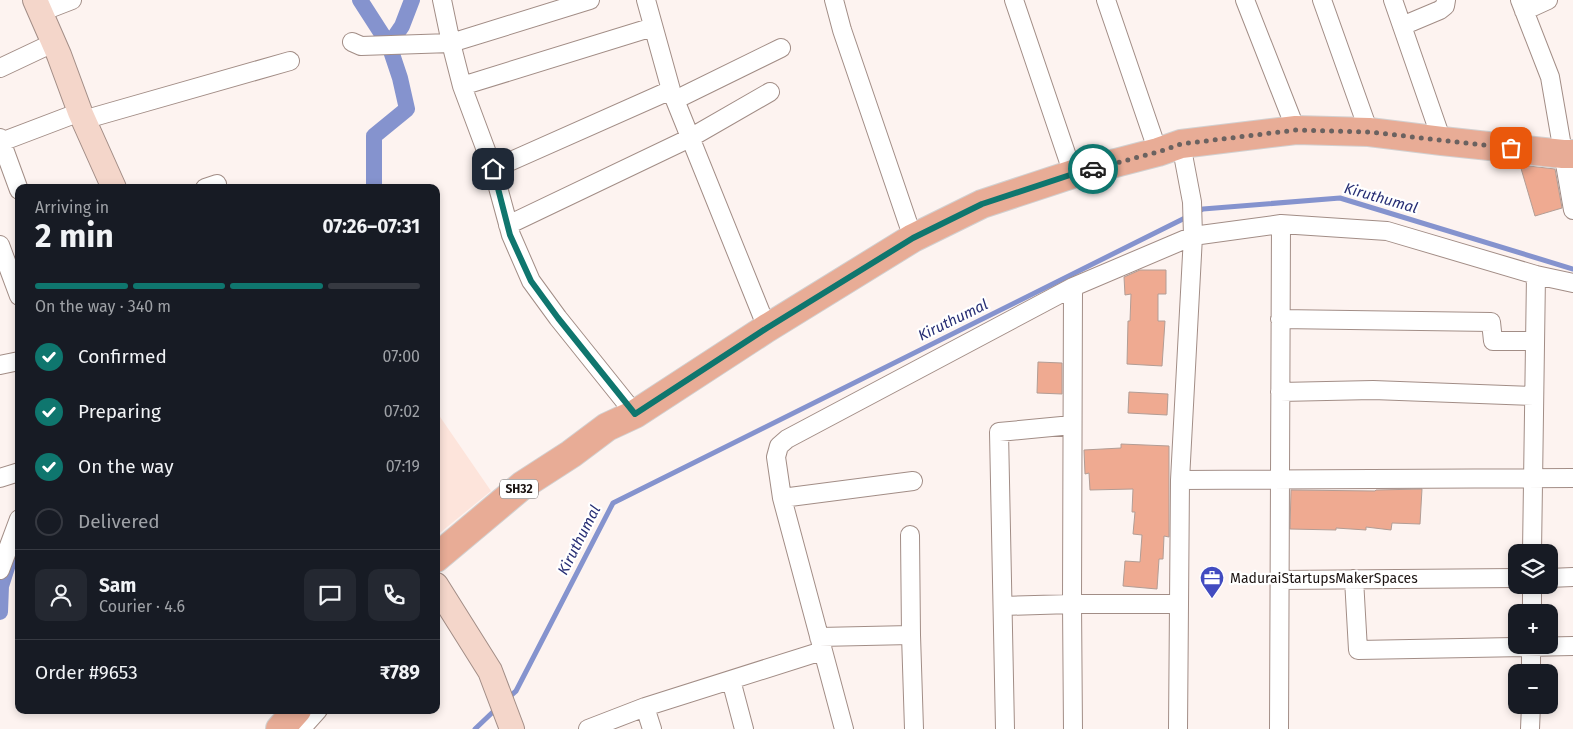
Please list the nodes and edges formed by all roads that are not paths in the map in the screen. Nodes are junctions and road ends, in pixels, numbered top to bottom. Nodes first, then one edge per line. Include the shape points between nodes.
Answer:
1 (72, 0) edge
2 (442, 0) edge
3 (590, 0) edge
4 (646, 0) edge
5 (834, 0) edge
6 (1014, 0) edge
7 (1106, 0) edge
8 (1245, 0) edge
9 (1322, 0) edge
10 (1393, 0) edge
11 (1446, 0) edge
12 (1548, 0) edge
13 (1522, 5) edge
14 (38, 6) edge
15 (1402, 26) junction
16 (653, 27) junction
17 (352, 42) dead end
18 (53, 43) junction
19 (451, 44) junction
20 (781, 48) dead end
21 (290, 61) dead end
22 (0, 68) edge
23 (462, 86) junction
24 (770, 92) dead end
25 (673, 95) junction
26 (81, 116) junction
27 (1296, 130) junction
28 (1369, 132) junction
29 (690, 138) junction
30 (1, 140) edge
31 (1442, 141) junction
32 (1169, 148) junction
33 (1568, 154) edge
34 (493, 169) junction
35 (1073, 174) junction
36 (17, 184) edge
37 (112, 184) edge
38 (1573, 210) edge
39 (1281, 224) junction
40 (508, 225) junction
41 (1193, 230) junction
42 (913, 238) junction
43 (0, 245) edge
44 (1536, 275) junction
45 (1573, 283) edge
46 (15, 285) edge
47 (1073, 286) junction
48 (1280, 319) junction
49 (767, 328) junction
50 (1535, 341) junction
51 (15, 362) edge
52 (0, 365) edge
53 (1280, 392) junction
54 (1534, 396) junction
55 (635, 414) junction
56 (1072, 425) junction
57 (607, 427) junction
58 (1533, 478) junction
59 (1573, 478) edge
60 (1180, 480) junction
61 (1280, 480) junction
62 (913, 481) dead end
63 (782, 498) junction
64 (15, 530) edge
65 (440, 535) edge
66 (910, 535) dead end
67 (1532, 544) edge
68 (440, 555) edge
69 (0, 570) edge
70 (1508, 578) edge
71 (1558, 578) edge
72 (1573, 578) edge
73 (1354, 579) junction
74 (1279, 580) junction
75 (440, 590) edge
76 (1072, 604) junction
77 (1179, 604) junction
78 (1002, 606) junction
79 (911, 636) junction
80 (821, 644) junction
81 (1558, 646) edge
82 (1573, 646) edge
83 (1508, 647) edge
84 (731, 680) junction
85 (645, 707) junction
86 (271, 714) edge
87 (294, 714) edge
88 (314, 714) edge
89 (1531, 714) edge
90 (506, 727) edge
91 (260, 729) edge
92 (280, 729) edge
93 (301, 729) edge
94 (588, 729) edge
95 (652, 729) edge
96 (744, 729) edge
97 (844, 729) edge
98 (914, 729) edge
99 (1005, 729) edge
100 (1073, 729) edge
101 (1178, 729) edge
102 (1279, 729) edge
103 (1530, 729) edge

1 - 14 street
2 - 19 street
3 - 19 street
4 - 16 street
5 - 42 street
6 - 35 street
7 - 32 street
8 - 27 street
9 - 28 street
10 - 15 street
11 - 15 street via 1440,10
12 - 13 street
13 - 33 street via 1550,77
14 - 18 street
15 - 31 street
16 - 23 street
16 - 25 street
17 - 19 street via 360,46
18 - 22 street
18 - 26 street
19 - 23 street
20 - 25 street
21 - 26 street
23 - 34 street
24 - 29 street
25 - 29 street
25 - 34 street
26 - 30 street
26 - 37 street
27 - 28 main road, SH32
27 - 32 main road, SH32
28 - 31 main road, SH32
29 - 40 street
29 - 49 street
30 - 36 street
31 - 33 main road, SH32
32 - 35 main road, SH32
32 - 41 street via 1192,202
33 - 38 street
34 - 40 street
35 - 42 main road, SH32 via 982,204
39 - 41 street
39 - 44 street via 1387,231
39 - 48 street
40 - 55 street via 531,281
41 - 47 street
41 - 60 street
42 - 49 main road, SH32
43 - 46 street
44 - 45 street
44 - 50 street
47 - 56 street
47 - 63 street via 787,439 779,446 776,457
48 - 50 street via 1491,322 1493,341
48 - 53 street
49 - 55 main road, SH32
50 - 54 street
51 - 52 street
53 - 54 street via 1373,390
53 - 61 street
54 - 58 street
55 - 57 main road, SH32
56 - 76 street
56 - 78 street via 999,432
57 - 65 main road via 554,450 521,470
57 - 68 main road, SH32 via 523,485
58 - 59 street
58 - 61 street
58 - 67 street
60 - 61 street
60 - 77 street
61 - 74 street
62 - 63 street
63 - 80 street
64 - 69 street
66 - 79 street
70 - 73 street
71 - 72 street
73 - 74 street
73 - 83 street via 1358,650
74 - 102 street
75 - 90 street via 490,671
76 - 77 street
76 - 78 street
76 - 100 street
77 - 101 street
78 - 99 street
79 - 80 street
79 - 98 street
80 - 84 street
80 - 97 street
81 - 82 street
84 - 85 street
84 - 96 street
85 - 94 street
85 - 95 street
86 - 91 main road
87 - 92 main road
88 - 93 street
89 - 103 street

